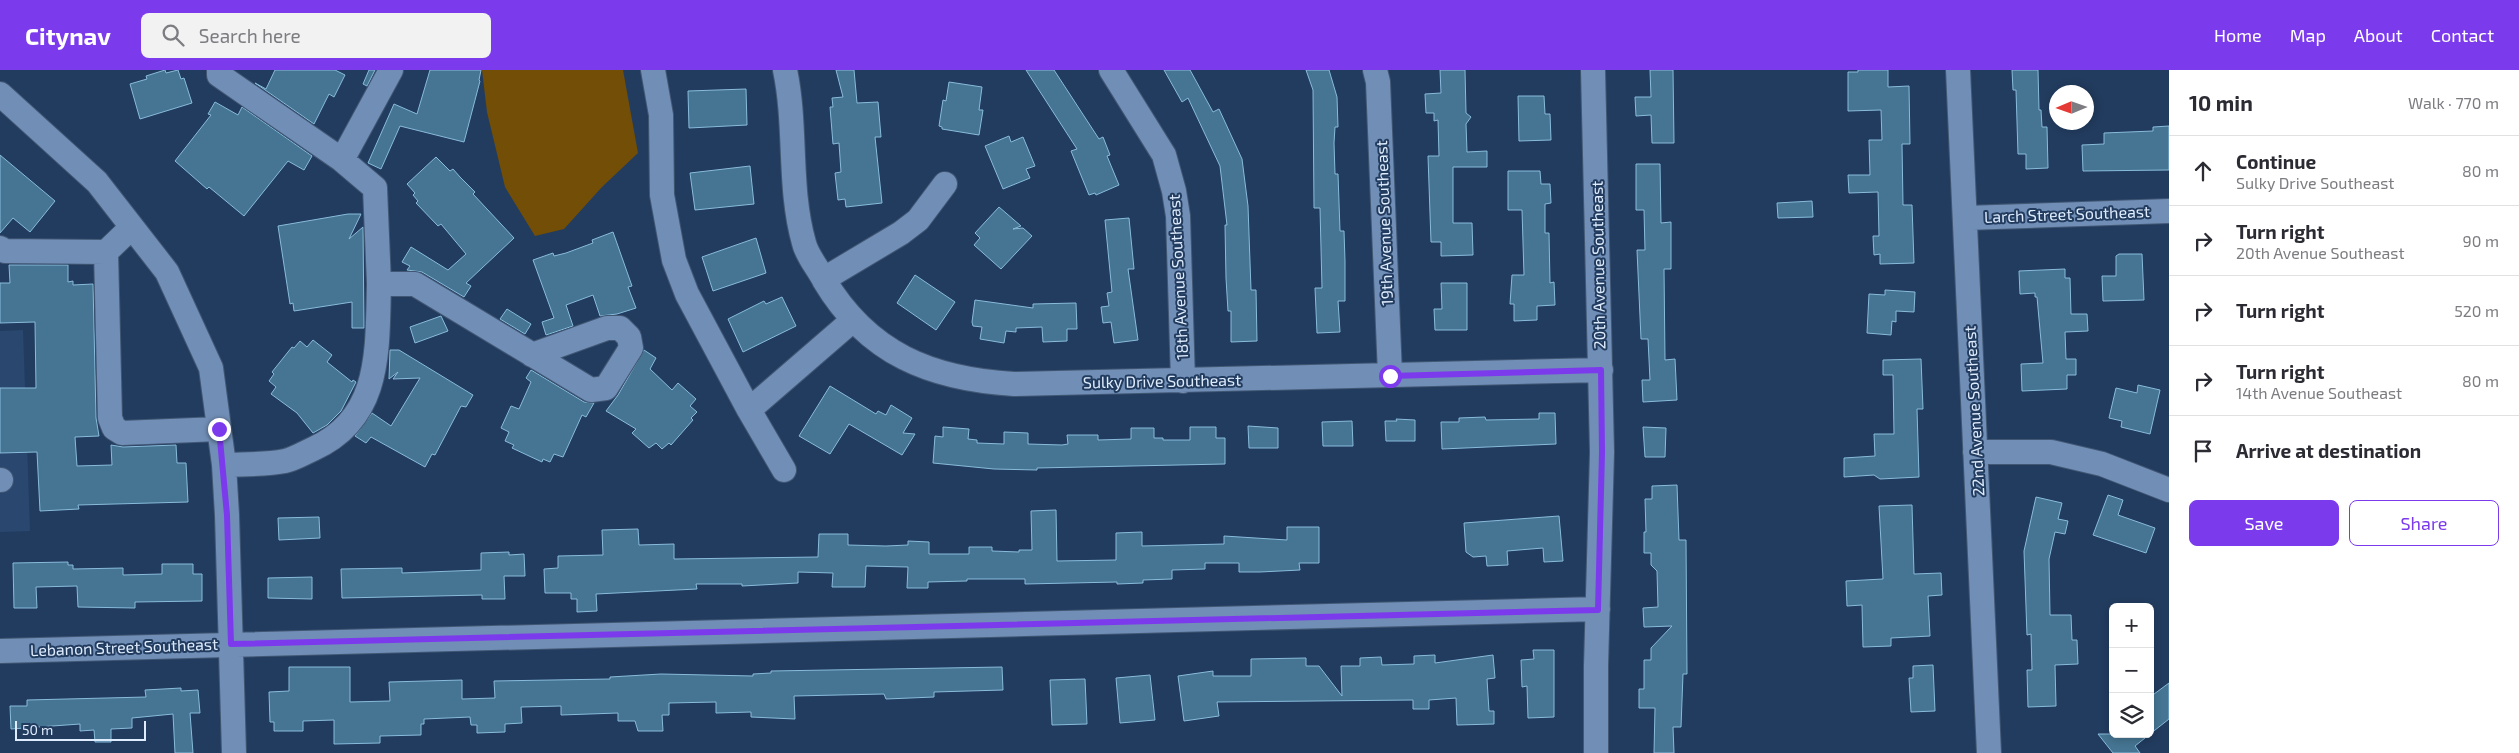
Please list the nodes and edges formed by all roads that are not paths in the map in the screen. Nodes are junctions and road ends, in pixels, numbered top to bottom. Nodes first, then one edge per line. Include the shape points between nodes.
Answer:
1 (219, 70) edge
2 (391, 70) edge
3 (653, 70) edge
4 (785, 70) edge
5 (1111, 70) edge
6 (1375, 70) edge
7 (1593, 70) edge
8 (1958, 70) edge
9 (0, 94) edge
10 (342, 160) junction
11 (946, 184) dead end
12 (2169, 211) edge
13 (1965, 218) junction
14 (132, 227) junction
15 (0, 248) edge
16 (106, 252) junction
17 (824, 279) junction
18 (378, 284) junction
19 (853, 320) junction
20 (532, 354) dead end
21 (1601, 370) junction
22 (1390, 376) junction
23 (1183, 381) junction
24 (749, 410) junction
25 (219, 429) junction
26 (1975, 452) junction
27 (224, 465) junction
28 (784, 470) dead end
29 (2169, 490) edge
30 (1598, 610) junction
31 (231, 644) junction
32 (0, 651) edge
33 (234, 753) edge
34 (1596, 753) edge
35 (1989, 753) edge

1 - 10 street via 219,75
2 - 10 street
3 - 24 street via 661,115 662,195 674,260 688,294
4 - 17 street, Sulky Drive Southeast via 793,171 804,245
5 - 23 street, 18th Avenue Southeast via 1164,155 1174,191 1178,216
6 - 22 street, 19th Avenue Southeast
7 - 21 street, 20th Avenue Southeast
8 - 13 street, 22nd Avenue Southeast
9 - 14 street via 97,182
10 - 18 street via 375,188
11 - 17 street via 918,220
12 - 13 street, Larch Street Southeast
13 - 26 street, 22nd Avenue Southeast
14 - 16 street
14 - 25 street via 167,272 211,368
15 - 16 street via 5,251
16 - 25 street via 110,418 114,428 122,433
17 - 19 street, Sulky Drive Southeast
18 - 20 street via 415,284
18 - 27 street via 378,333 371,386 356,416 328,442 286,461
19 - 23 street, Sulky Drive Southeast via 912,363 977,382
19 - 24 street
21 - 22 street, Sulky Drive Southeast
21 - 30 street, 20th Avenue Southeast
22 - 23 street, Sulky Drive Southeast
24 - 28 street
25 - 27 street
26 - 29 street via 2051,452 2102,464
26 - 35 street, 22nd Avenue Southeast
27 - 31 street
30 - 31 street, Lebanon Street Southeast
30 - 34 street, 20th Avenue Southeast
31 - 32 street, Lebanon Street Southeast
31 - 33 street

